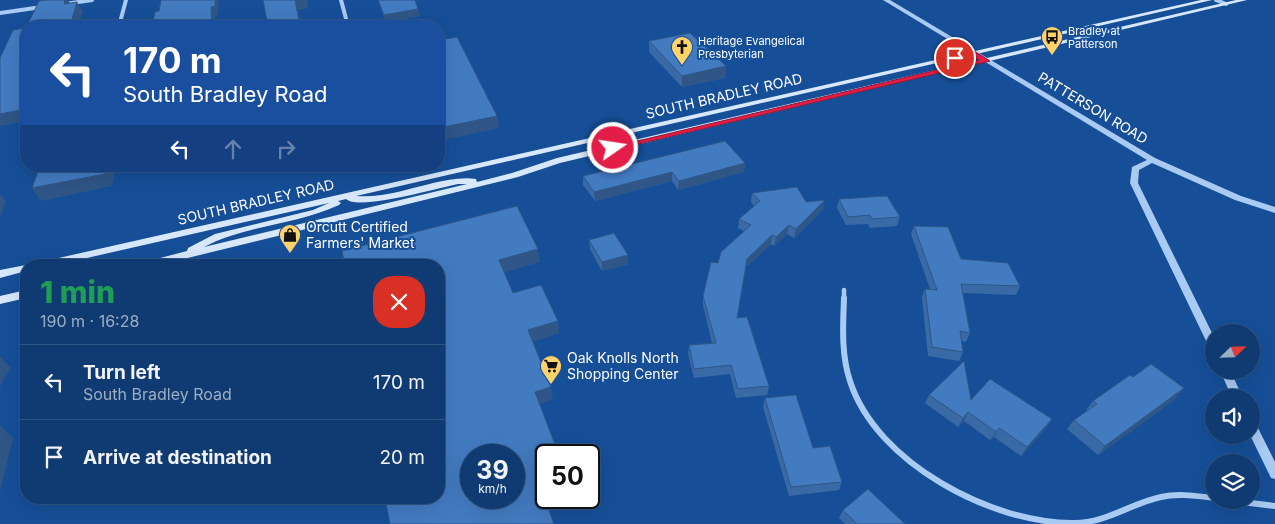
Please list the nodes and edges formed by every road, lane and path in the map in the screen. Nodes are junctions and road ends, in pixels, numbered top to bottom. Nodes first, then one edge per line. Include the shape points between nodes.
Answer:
1 (92, 0) edge
2 (126, 0) edge
3 (341, 0) edge
4 (886, 0) edge
5 (1209, 0) edge
6 (1216, 0) edge
7 (1244, 0) edge
8 (64, 4) edge
9 (1226, 4) junction
10 (46, 6) edge
11 (0, 13) edge
12 (121, 20) edge
13 (346, 20) edge
14 (974, 54) junction
15 (986, 61) junction
16 (1152, 160) junction
17 (489, 181) junction
18 (344, 197) junction
19 (1275, 210) edge
20 (177, 257) junction
21 (68, 259) edge
22 (169, 259) edge
23 (20, 269) edge
24 (0, 274) edge
25 (844, 290) dead end
26 (20, 295) edge
27 (0, 300) edge
28 (1205, 328) edge
29 (1260, 443) edge
30 (1275, 474) edge
31 (1205, 498) edge
32 (1260, 504) edge
33 (1275, 506) edge

1 - 8 street
2 - 12 street
3 - 13 street
4 - 14 street, PATTERSON ROAD
5 - 14 main road, SOUTH BRADLEY ROAD
6 - 9 street
7 - 9 main road, SOUTH BRADLEY ROAD
9 - 15 main road, SOUTH BRADLEY ROAD
10 - 11 street
14 - 15 street, PATTERSON ROAD
14 - 18 main road, SOUTH BRADLEY ROAD
15 - 16 street, PATTERSON ROAD
15 - 17 main road, SOUTH BRADLEY ROAD via 557,161
16 - 19 street via 1229,195
16 - 28 street, PATTERSON ROAD via 1135,169 1134,183
17 - 18 main road via 453,180 373,199
17 - 20 main road, SOUTH BRADLEY ROAD
18 - 20 main road via 316,212 218,236
18 - 21 main road, SOUTH BRADLEY ROAD
20 - 22 main road, SOUTH BRADLEY ROAD
23 - 24 main road
25 - 31 street via 846,366 854,393 874,425 902,456 961,497 1035,521 1075,523 1109,517 1164,496
26 - 27 main road
29 - 30 street
32 - 33 street

